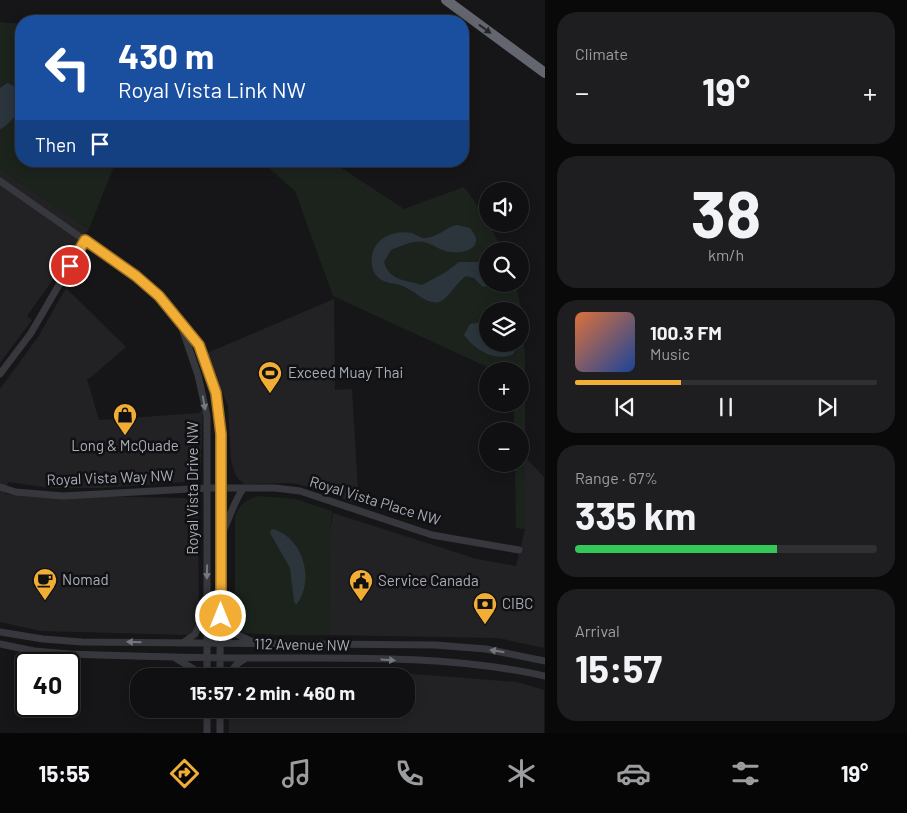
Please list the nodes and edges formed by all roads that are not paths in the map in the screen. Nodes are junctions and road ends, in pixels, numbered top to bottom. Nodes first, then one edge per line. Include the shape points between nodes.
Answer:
1 (446, 0) edge
2 (467, 15) edge
3 (469, 17) edge
4 (544, 73) edge
5 (0, 181) edge
6 (85, 240) junction
7 (180, 323) junction
8 (0, 374) edge
9 (0, 487) edge
10 (208, 488) junction
11 (221, 489) junction
12 (243, 489) junction
13 (221, 534) junction
14 (519, 550) dead end
15 (207, 609) junction
16 (221, 616) junction
17 (0, 632) edge
18 (183, 643) junction
19 (206, 643) junction
20 (220, 643) junction
21 (0, 644) edge
22 (258, 644) junction
23 (174, 656) junction
24 (206, 656) junction
25 (220, 657) junction
26 (246, 658) junction
27 (544, 661) edge
28 (194, 668) edge
29 (207, 668) edge
30 (220, 668) edge
31 (234, 668) edge
32 (544, 676) edge
33 (207, 718) edge
34 (220, 718) edge
35 (207, 733) edge
36 (220, 733) edge

1 -> 2 highway
3 -> 4 highway
5 - 6 street, Royal Vista Drive NW
6 - 7 street, Royal Vista Drive NW via 159,296
6 - 8 street via 31,333
7 -> 10 street, Royal Vista Drive NW via 198,375 207,416
7 - 11 street, Royal Vista Drive NW via 199,345 216,393 221,434
9 - 10 street, Royal Vista Way NW via 16,492 63,496
10 - 11 street, Royal Vista Way NW
10 -> 15 street, Royal Vista Drive NW
11 - 12 street, Royal Vista Place NW
11 - 13 street, Royal Vista Drive NW
12 - 13 street
12 - 14 street, Royal Vista Place NW via 275,488 300,492 425,533
13 - 16 street, Royal Vista Drive NW
15 - 18 street via 194,634
15 - 19 street, Royal Vista Drive NW
16 - 20 street, Royal Vista Drive NW
16 - 22 street via 238,635
18 -> 17 street, 112 Avenue NW via 82,642
18 - 19 street, 112 Avenue NW
19 - 20 street, 112 Avenue NW
19 - 24 street, Royal Vista Drive NW
20 - 22 street, 112 Avenue NW
20 - 25 street, Royal Vista Drive NW
21 - 23 street, 112 Avenue NW via 70,654
27 -> 22 street, 112 Avenue NW via 494,650 454,646
23 - 24 street, 112 Avenue NW
23 - 28 street
24 - 25 street, 112 Avenue NW
24 - 29 street, Royal Vista Drive NW
25 - 26 street, 112 Avenue NW
25 - 30 street, Royal Vista Drive NW
26 - 31 street
26 -> 32 street, 112 Avenue NW via 452,663
33 - 35 street
34 - 36 street

